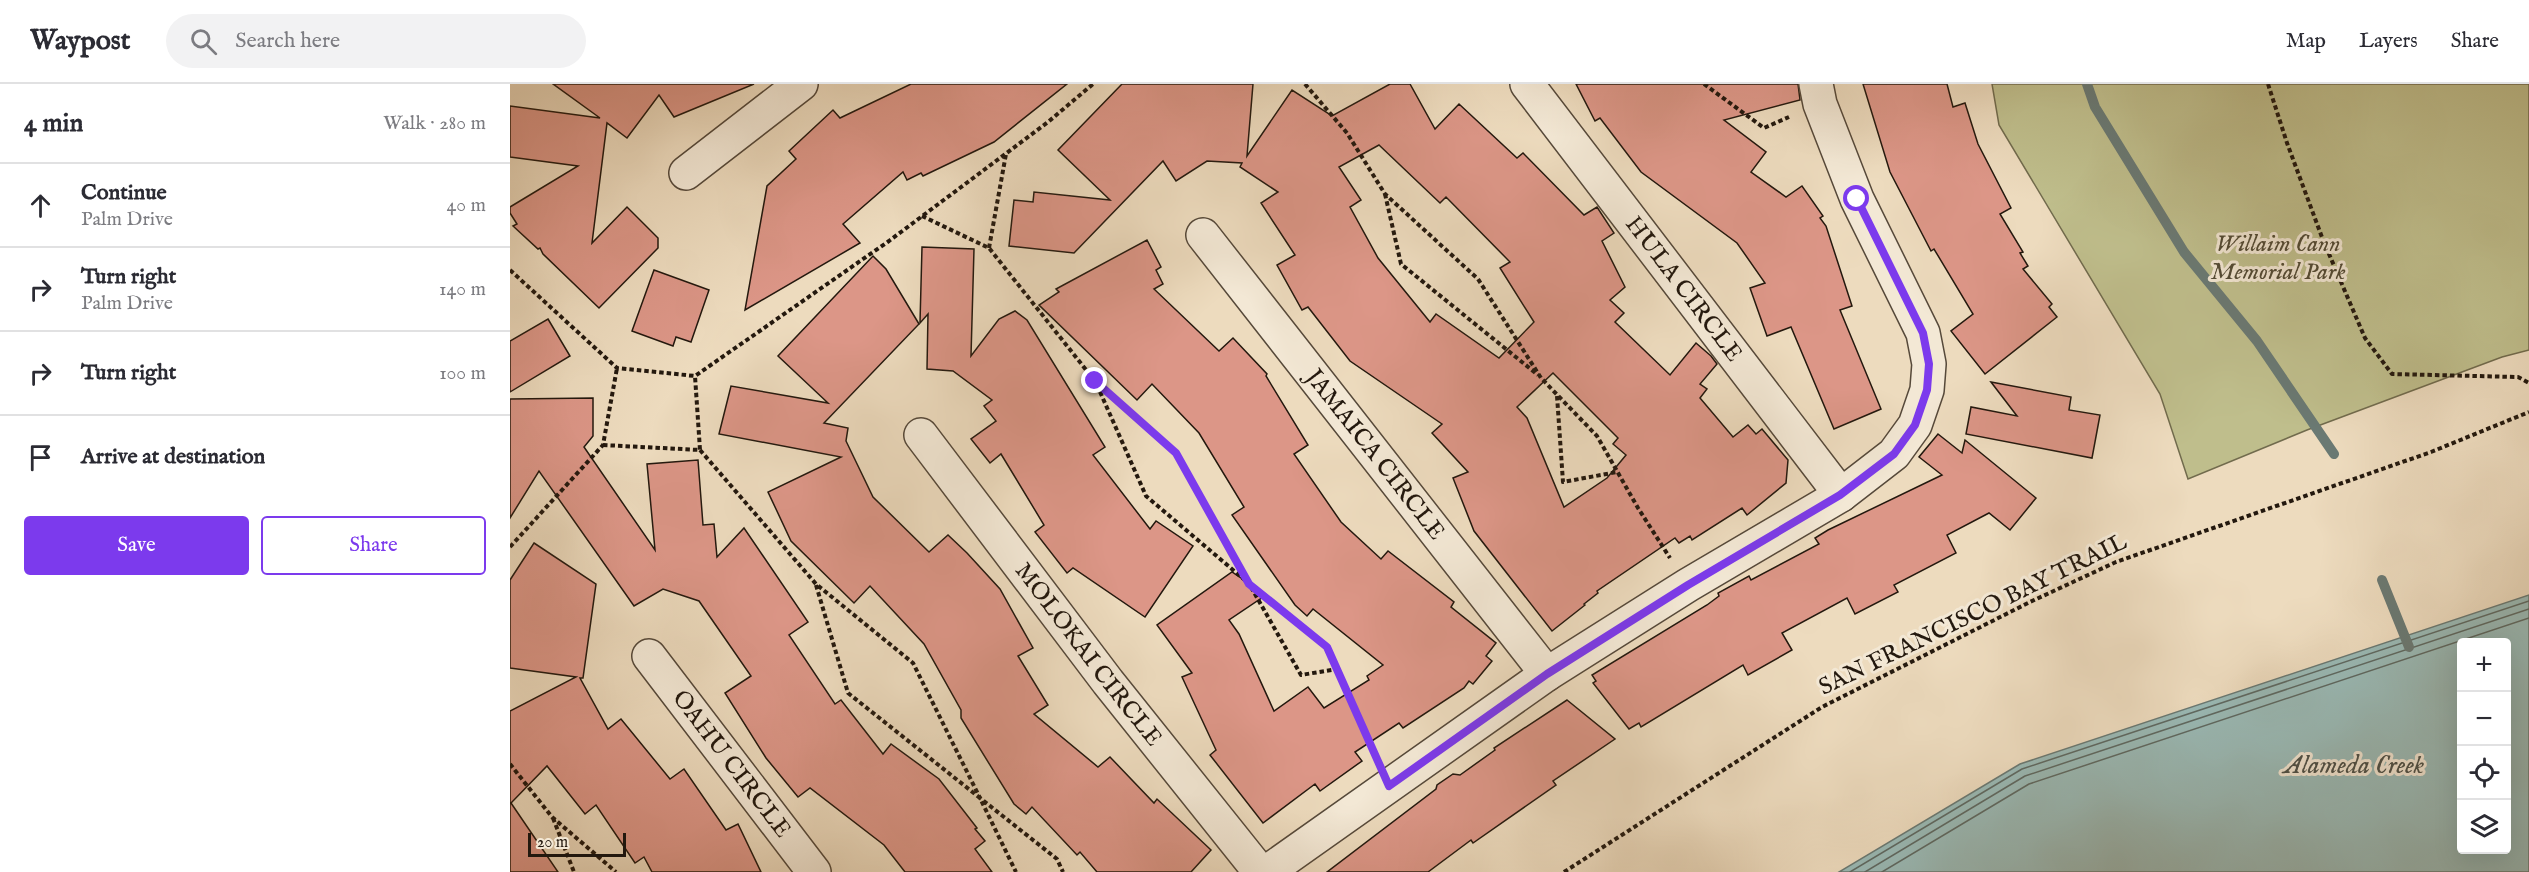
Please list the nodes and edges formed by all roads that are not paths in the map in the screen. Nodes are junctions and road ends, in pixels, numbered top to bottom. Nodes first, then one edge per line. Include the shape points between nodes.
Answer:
1 (801, 84) edge
2 (1527, 84) edge
3 (1818, 94) edge
4 (686, 172) dead end
5 (1203, 235) dead end
6 (921, 435) dead end
7 (1840, 495) junction
8 (650, 656) dead end
9 (1547, 674) junction
10 (814, 872) edge
11 (1260, 872) edge
12 (1268, 872) edge

1 - 4 street
2 - 7 street, HULA CIRCLE
3 - 7 street via 1857,199 1923,333 1929,364 1927,390 1915,425 1894,454
5 - 9 street, JAMAICA CIRCLE
6 - 11 street, MOLOKAI CIRCLE via 1108,682
7 - 9 street
8 - 10 street, OAHU CIRCLE
9 - 12 street

